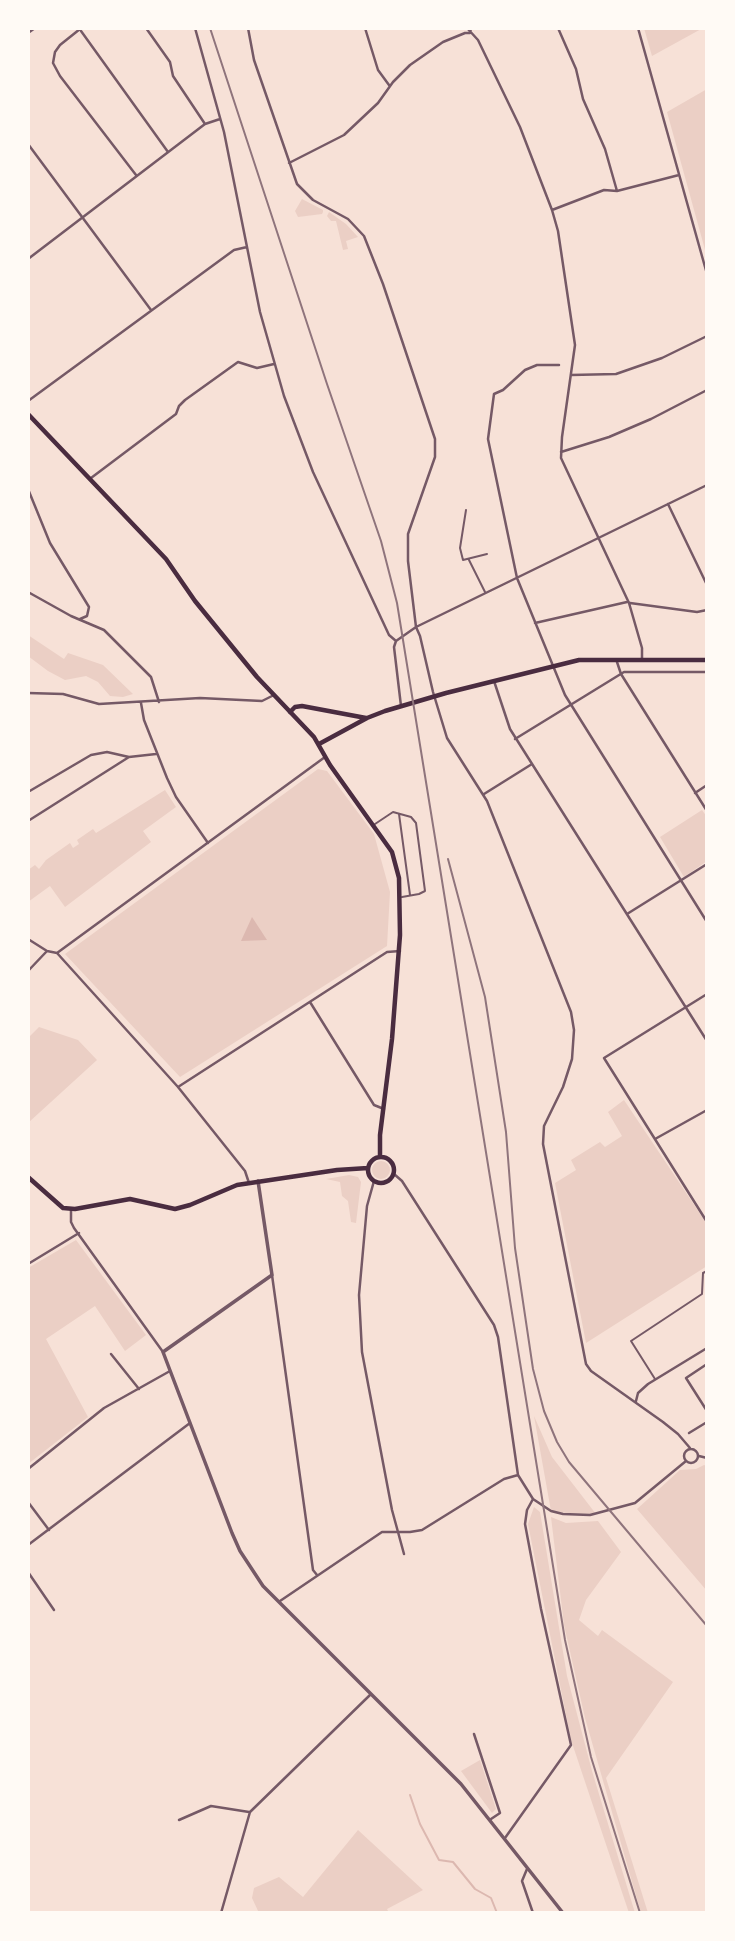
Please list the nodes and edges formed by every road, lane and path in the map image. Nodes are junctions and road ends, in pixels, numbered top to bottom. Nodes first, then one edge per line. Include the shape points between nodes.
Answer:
1 (35, 28) edge
2 (146, 28) edge
3 (195, 28) edge
4 (248, 28) edge
5 (365, 28) edge
6 (469, 28) edge
7 (558, 28) edge
8 (639, 28) edge
9 (79, 29) edge
10 (28, 33) edge
11 (470, 33) junction
12 (390, 86) junction
13 (221, 118) junction
14 (205, 124) junction
15 (28, 144) edge
16 (168, 152) junction
17 (289, 163) junction
18 (680, 174) junction
19 (136, 176) junction
20 (617, 191) junction
21 (552, 209) junction
22 (84, 217) junction
23 (247, 247) junction
24 (28, 258) edge
25 (707, 274) edge
26 (151, 310) junction
27 (707, 336) edge
28 (274, 364) junction
29 (559, 365) dead end
30 (571, 374) junction
31 (707, 390) edge
32 (28, 401) edge
33 (28, 414) edge
34 (561, 452) junction
35 (90, 479) junction
36 (707, 485) edge
37 (28, 489) edge
38 (668, 504) junction
39 (466, 510) dead end
40 (597, 539) junction
41 (487, 554) dead end
42 (469, 559) junction
43 (517, 578) junction
44 (707, 585) edge
45 (28, 592) edge
46 (486, 593) junction
47 (628, 602) junction
48 (707, 610) edge
49 (80, 619) junction
50 (535, 623) junction
51 (416, 628) junction
52 (396, 641) junction
53 (617, 659) junction
54 (642, 659) junction
55 (707, 660) edge
56 (553, 666) junction
57 (707, 672) edge
58 (621, 674) junction
59 (494, 681) junction
60 (28, 693) edge
61 (274, 695) junction
62 (435, 697) junction
63 (159, 702) junction
64 (141, 703) junction
65 (570, 704) junction
66 (401, 706) junction
67 (290, 712) junction
68 (344, 714) junction
69 (367, 718) junction
70 (346, 729) junction
71 (515, 739) junction
72 (319, 744) junction
73 (157, 754) junction
74 (129, 757) junction
75 (326, 757) junction
76 (532, 764) junction
77 (707, 785) edge
78 (28, 792) edge
79 (695, 793) junction
80 (484, 794) junction
81 (707, 811) edge
82 (399, 813) junction
83 (28, 821) edge
84 (374, 824) junction
85 (208, 843) junction
86 (707, 864) edge
87 (681, 880) junction
88 (410, 896) junction
89 (400, 897) junction
90 (627, 914) junction
91 (707, 922) edge
92 (28, 939) edge
93 (47, 951) junction
94 (400, 951) junction
95 (57, 953) junction
96 (28, 971) edge
97 (707, 994) edge
98 (310, 1002) junction
99 (686, 1008) junction
100 (707, 1041) edge
101 (177, 1087) junction
102 (384, 1109) junction
103 (707, 1110) edge
104 (655, 1139) junction
105 (380, 1156) junction
106 (368, 1168) junction
107 (394, 1174) junction
108 (28, 1177) edge
109 (258, 1181) junction
110 (374, 1181) junction
111 (249, 1183) junction
112 (71, 1209) junction
113 (707, 1222) edge
114 (79, 1233) junction
115 (28, 1264) edge
116 (707, 1271) edge
117 (272, 1275) junction
118 (707, 1348) edge
119 (163, 1352) junction
120 (111, 1354) dead end
121 (707, 1364) edge
122 (170, 1371) junction
123 (656, 1380) junction
124 (139, 1389) junction
125 (636, 1401) junction
126 (707, 1411) edge
127 (707, 1422) edge
128 (190, 1423) junction
129 (690, 1433) dead end
130 (690, 1448) junction
131 (699, 1456) junction
132 (707, 1458) edge
133 (686, 1461) junction
134 (28, 1469) edge
135 (518, 1475) junction
136 (535, 1501) junction
137 (28, 1502) edge
138 (49, 1530) junction
139 (397, 1531) junction
140 (28, 1545) edge
141 (404, 1555) dead end
142 (28, 1572) edge
143 (317, 1575) junction
144 (280, 1601) junction
145 (54, 1610) dead end
146 (372, 1693) junction
147 (474, 1734) dead end
148 (250, 1812) junction
149 (491, 1819) junction
150 (179, 1820) dead end
151 (505, 1838) junction
152 (527, 1869) junction
153 (221, 1913) edge
154 (533, 1913) edge
155 (563, 1913) edge

1 - 10 street
2 - 14 street
3 - 13 street
4 - 17 street via 254,60
5 - 12 street via 378,70
6 - 11 street
7 - 20 street
8 - 18 street
9 - 16 street
9 - 19 street via 60,45 53,63
11 - 12 street via 427,51
11 - 21 street via 478,40 524,135
12 - 17 street via 350,130
13 - 14 street
13 - 23 street
14 - 16 street
15 - 22 street
16 - 19 street
17 - 51 street via 304,193 348,219 369,246 436,439 435,457 408,534
18 - 20 street
18 - 25 street
19 - 22 street
20 - 21 street via 604,190
21 - 30 street via 575,345
22 - 24 street
22 - 26 street
23 - 26 street via 234,250
23 - 28 street
26 - 32 street
27 - 30 street via 616,374
28 - 35 street via 257,368 238,362
28 - 52 street via 313,472 389,635
29 - 43 street via 525,370 494,394 488,439
30 - 34 street
31 - 34 street via 609,437
33 - 35 main road
34 - 40 street
35 - 61 main road via 162,554
36 - 38 street
37 - 49 street via 50,543 88,603 87,616
38 - 40 street
38 - 44 street
39 - 42 lane via 460,548 463,560
40 - 43 street
40 - 47 street
41 - 42 lane
42 - 46 lane
43 - 46 street
43 - 50 street
45 - 49 street
46 - 51 street
47 - 48 street
47 - 50 street
47 - 54 street
49 - 63 street via 104,630 146,671
50 - 56 street
51 - 52 street
51 - 62 street
52 - 66 street
53 - 54 main road
53 - 56 main road
53 - 58 street
54 - 55 main road
56 - 59 main road
56 - 65 street
57 - 58 street
58 - 65 street
58 - 79 street
59 - 62 main road
59 - 71 street
60 - 64 street via 63,694 99,704
61 - 63 street via 262,701
61 - 67 main road
62 - 66 main road
62 - 80 street via 449,744
63 - 64 street
64 - 73 street
65 - 71 street
65 - 87 street
66 - 69 main road
67 - 68 main road via 302,706
67 - 72 main road
68 - 69 main road
68 - 70 main road via 349,723
69 - 70 main road
70 - 72 main road
71 - 76 street
72 - 75 main road
73 - 74 street
73 - 85 street via 176,796
74 - 78 street via 107,752 91,755
74 - 83 street
75 - 84 main road
75 - 85 street
76 - 80 street
76 - 90 street
77 - 79 street
79 - 81 street
80 - 125 street via 571,1012 574,1039 566,1078 544,1126 543,1144 586,1364
82 - 84 lane via 390,813
82 - 88 lane
82 - 88 lane via 416,823 425,882 425,891
84 - 89 main road via 395,859
85 - 95 street
86 - 87 street
87 - 90 street
87 - 91 street
88 - 89 lane
89 - 94 main road
90 - 99 street
92 - 93 street
93 - 95 street
93 - 96 street
94 - 98 street via 387,952
94 - 102 main road
95 - 101 street
97 - 99 street
98 - 101 street
98 - 102 street via 374,1105
99 - 100 street
99 - 104 street via 604,1058
101 - 111 street via 245,1171
102 - 105 main road
103 - 104 street
104 - 113 street
105 - 106 main road via 370,1161
105 - 107 main road via 391,1161
106 - 109 main road
106 - 110 main road
107 - 110 main road via 386,1182
107 - 135 street via 494,1325
108 - 112 main road via 55,1204
109 - 111 main road
109 - 117 street
110 - 139 street via 367,1206 359,1295 362,1352
111 - 112 main road via 175,1209 130,1199
112 - 114 street via 71,1222
114 - 115 street
114 - 119 street
116 - 123 lane via 702,1294 631,1341
117 - 119 street
117 - 143 street
118 - 123 street
119 - 122 street
120 - 124 street
121 - 126 street via 686,1378
122 - 124 street
122 - 128 street
123 - 125 street via 638,1393
124 - 134 street via 104,1408
125 - 130 street
127 - 129 street
128 - 138 street
128 - 144 street via 240,1551 263,1586
130 - 131 street
130 - 133 street via 685,1452
131 - 132 street
131 - 133 street via 693,1463
133 - 136 street via 635,1503 590,1516 551,1511
135 - 136 street
135 - 139 street via 422,1530
136 - 151 street via 527,1510 525,1524 571,1745
137 - 138 street
138 - 140 street
139 - 141 street
139 - 143 street via 382,1532
142 - 145 street
143 - 144 street
144 - 146 street
146 - 148 street
146 - 149 street
147 - 149 street via 500,1813
148 - 150 street via 211,1806
148 - 153 street
149 - 151 street
151 - 152 street
152 - 154 street via 523,1881
152 - 155 street

